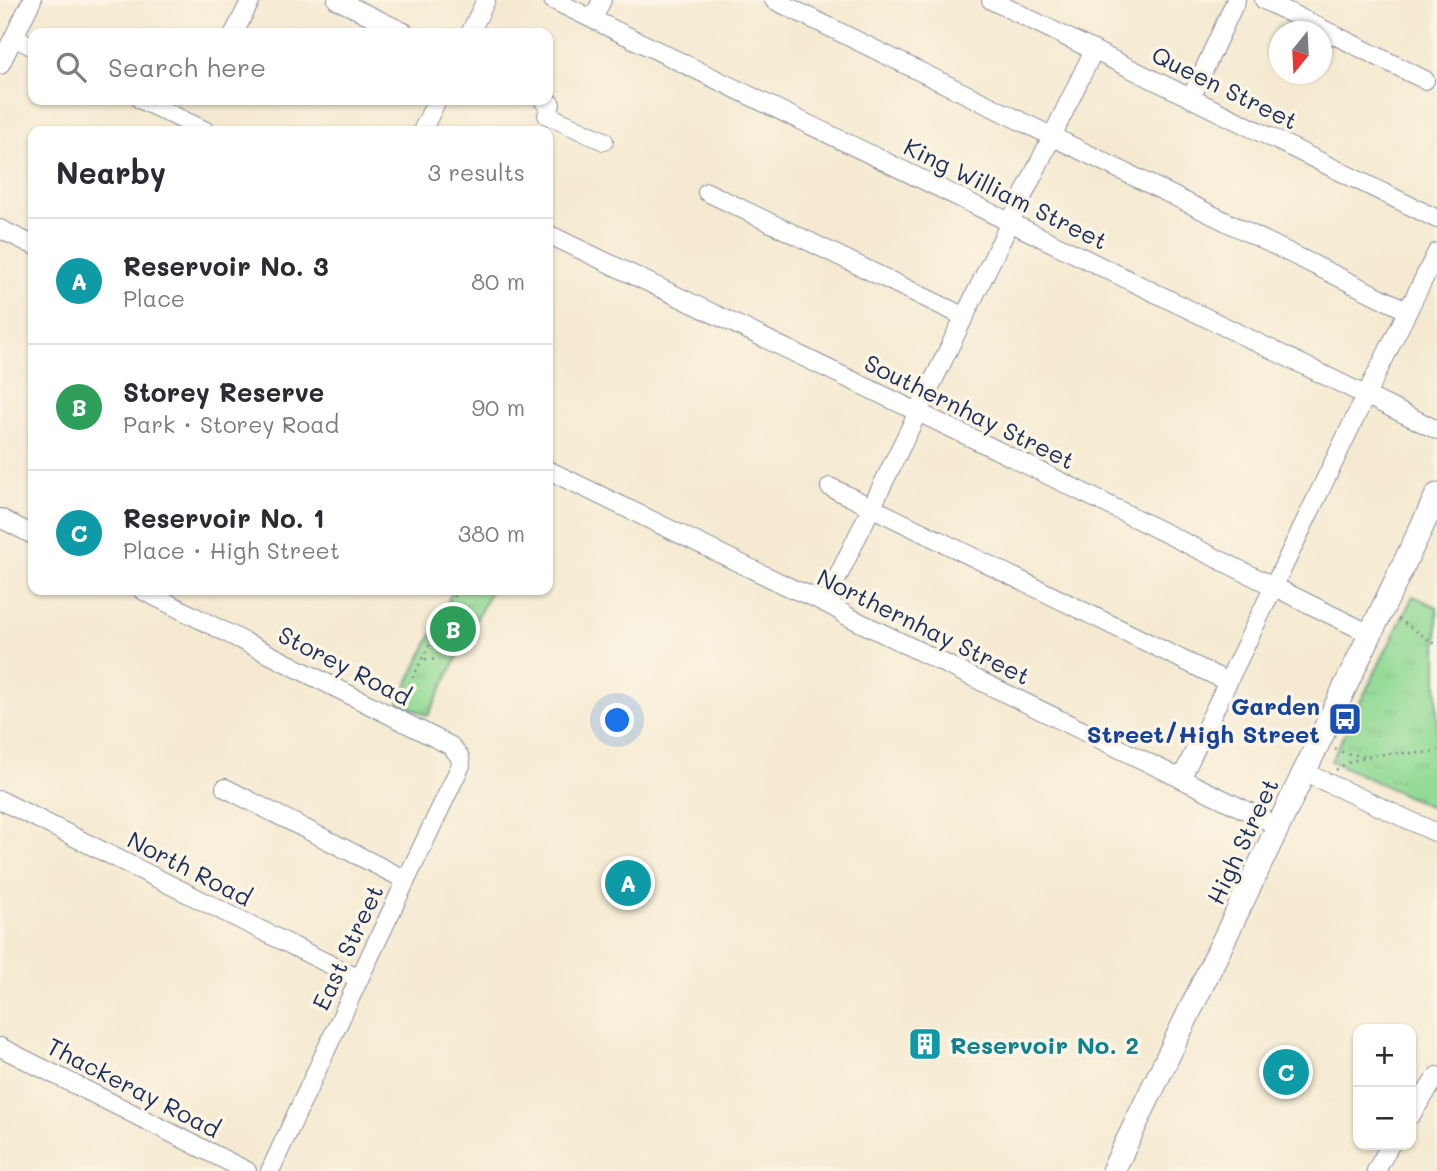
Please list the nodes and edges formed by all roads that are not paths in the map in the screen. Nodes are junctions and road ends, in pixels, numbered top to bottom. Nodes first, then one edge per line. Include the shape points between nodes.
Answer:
1 (32, 0) edge
2 (251, 0) edge
3 (337, 0) edge
4 (486, 0) edge
5 (553, 0) edge
6 (602, 0) edge
7 (774, 0) edge
8 (991, 0) edge
9 (1236, 0) edge
10 (1264, 0) edge
11 (593, 19) junction
12 (236, 28) edge
13 (396, 28) edge
14 (472, 28) edge
15 (14, 37) junction
16 (28, 44) edge
17 (1094, 50) junction
18 (0, 65) edge
19 (1425, 80) dead end
20 (1191, 97) junction
21 (151, 105) edge
22 (436, 105) edge
23 (551, 105) edge
24 (196, 126) edge
25 (425, 126) edge
26 (1052, 136) junction
27 (604, 141) dead end
28 (707, 192) dead end
29 (1437, 219) edge
30 (1010, 222) junction
31 (0, 229) edge
32 (553, 236) edge
33 (28, 243) edge
34 (1437, 252) edge
35 (1408, 311) junction
36 (965, 317) junction
37 (1366, 395) junction
38 (918, 414) junction
39 (1437, 430) edge
40 (553, 472) edge
41 (830, 487) dead end
42 (1437, 495) edge
43 (872, 508) junction
44 (0, 518) edge
45 (28, 532) edge
46 (1274, 586) junction
47 (152, 595) edge
48 (825, 603) junction
49 (1370, 634) junction
50 (1228, 682) junction
51 (451, 746) joint
52 (1314, 776) junction
53 (1181, 779) junction
54 (225, 788) dead end
55 (0, 800) edge
56 (1278, 826) junction
57 (1437, 833) edge
58 (406, 880) junction
59 (359, 979) junction
60 (0, 1046) edge
61 (1437, 1076) edge
62 (1416, 1108) edge
63 (1387, 1150) edge
64 (247, 1171) edge
65 (270, 1171) edge
66 (1113, 1171) edge
67 (1376, 1171) edge

1 - 15 street
2 - 12 street
3 - 13 street
4 - 14 street
5 - 11 street, King William Street
6 - 11 street
7 - 26 street
8 - 17 street, Queen Street
9 - 20 street
10 - 19 street
11 - 30 street, King William Street
15 - 16 street
15 - 18 street
17 - 20 street, Queen Street
17 - 26 street
20 - 29 street, Queen Street
21 - 24 street
22 - 25 street
23 - 27 street via 547,115
26 - 30 street
26 - 35 street
28 - 36 street
30 - 36 street
30 - 37 street, King William Street
31 - 33 street
32 - 38 street, Southernhay Street
34 - 35 street
35 - 37 street
36 - 38 street
37 - 39 street, King William Street
37 - 46 street
38 - 43 street
38 - 46 street, Southernhay Street
40 - 48 street, Northernhay Street
41 - 43 street
42 - 49 main road, High Street
43 - 48 street
43 - 50 street
44 - 45 street
46 - 49 street, Southernhay Street
46 - 50 street
47 - 51 street, Storey Road
48 - 53 street, Northernhay Street
49 - 52 main road, High Street
50 - 53 street
51 - 58 street, East Street via 461,765
52 - 56 main road, High Street
52 - 57 street
53 - 56 street, Northernhay Street
54 - 58 street
55 - 59 street, North Road
56 - 66 main road, High Street
58 - 59 street, East Street
59 - 65 street, East Street
60 - 64 street, Thackeray Road
61 - 62 street
63 - 67 street

